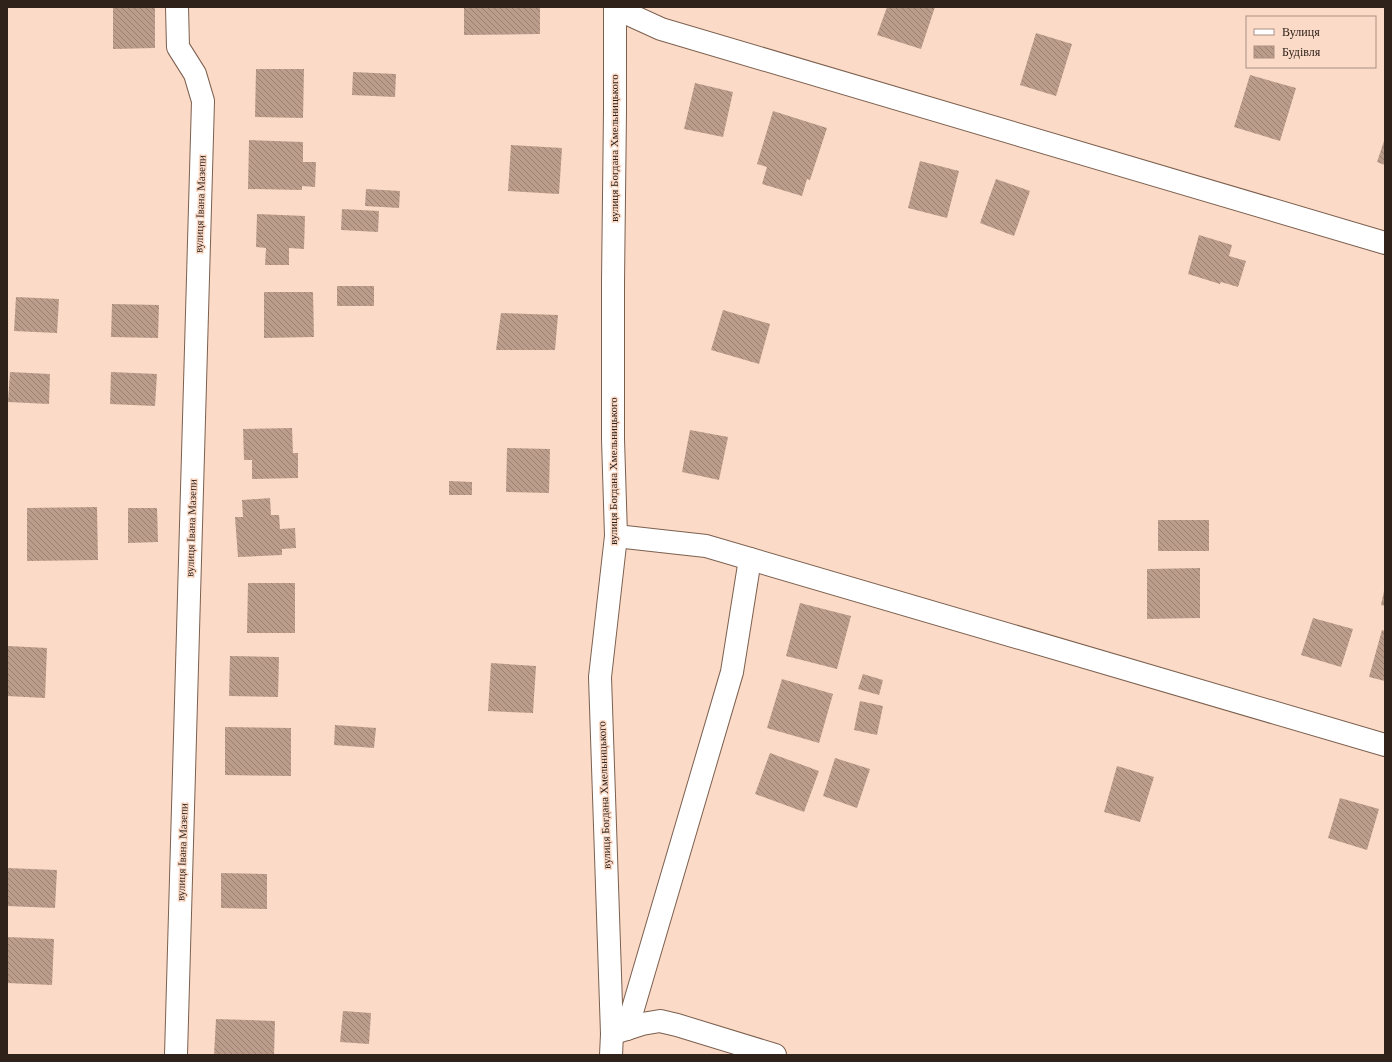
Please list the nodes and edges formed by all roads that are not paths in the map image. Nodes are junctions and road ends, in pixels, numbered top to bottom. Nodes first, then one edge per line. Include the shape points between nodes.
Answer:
1 (615, 7) edge
2 (180, 11) edge
3 (1385, 243) edge
4 (616, 536) junction
5 (750, 559) junction
6 (1385, 745) edge
7 (620, 1031) junction
8 (176, 1055) edge
9 (612, 1055) edge
10 (775, 1055) edge

1 - 3 street via 661,29
1 - 4 street, вулиця Богдана Хмельницького via 613,439
2 - 8 street, вулиця Івана Мазепи via 178,47 195,74 203,101
4 - 5 street via 706,546
4 - 7 street, вулиця Богдана Хмельницького via 600,677
5 - 6 street
5 - 7 street via 732,672
7 - 9 street, вулиця Богдана Хмельницького
7 - 10 street via 660,1021

